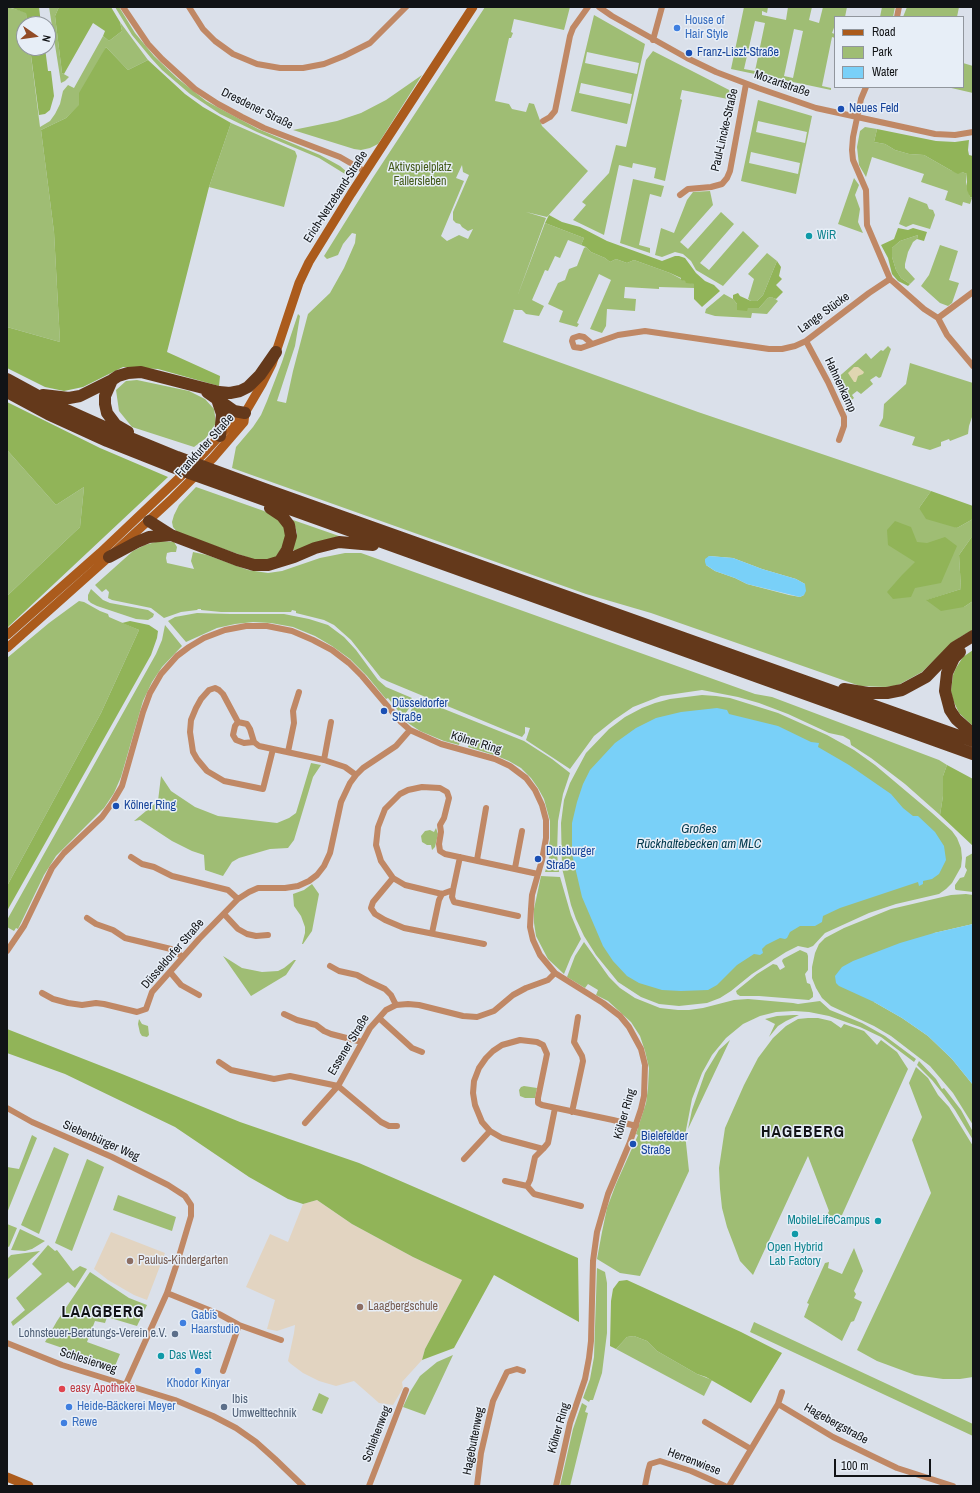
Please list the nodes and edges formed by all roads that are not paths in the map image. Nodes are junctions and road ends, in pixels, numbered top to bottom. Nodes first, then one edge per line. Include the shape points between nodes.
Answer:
1 (123, 7) edge
2 (189, 7) edge
3 (406, 7) edge
4 (473, 7) edge
5 (588, 7) edge
6 (599, 7) edge
7 (662, 7) edge
8 (653, 40) junction
9 (746, 84) junction
10 (866, 88) edge
11 (858, 118) junction
12 (543, 121) dead end
13 (973, 132) edge
14 (366, 172) junction
15 (680, 195) dead end
16 (890, 279) junction
17 (973, 292) edge
18 (938, 318) junction
19 (806, 341) junction
20 (591, 343) dead end
21 (276, 352) junction
22 (973, 366) edge
23 (7, 378) edge
24 (112, 380) junction
25 (7, 392) edge
26 (30, 392) junction
27 (218, 396) junction
28 (245, 413) junction
29 (220, 436) junction
30 (839, 440) dead end
31 (154, 448) junction
32 (173, 462) junction
33 (220, 479) junction
34 (254, 498) junction
35 (145, 517) junction
36 (171, 535) junction
37 (398, 549) junction
38 (109, 557) junction
39 (280, 560) junction
40 (7, 635) edge
41 (973, 636) edge
42 (973, 643) edge
43 (7, 648) edge
44 (798, 680) junction
45 (298, 692) dead end
46 (238, 722) junction
47 (331, 722) dead end
48 (410, 730) junction
49 (913, 732) junction
50 (973, 734) edge
51 (973, 741) edge
52 (254, 742) junction
53 (273, 749) junction
54 (288, 752) junction
55 (973, 754) edge
56 (324, 760) junction
57 (973, 763) edge
58 (356, 775) junction
59 (486, 808) dead end
60 (522, 831) dead end
61 (131, 857) dead end
62 (460, 857) junction
63 (477, 860) junction
64 (515, 868) junction
65 (538, 874) junction
66 (393, 878) junction
67 (453, 890) junction
68 (442, 894) junction
69 (238, 899) junction
70 (224, 914) junction
71 (518, 916) dead end
72 (87, 918) dead end
73 (432, 933) junction
74 (268, 935) dead end
75 (484, 944) dead end
76 (7, 951) edge
77 (184, 957) junction
78 (330, 966) dead end
79 (170, 972) junction
80 (555, 974) junction
81 (42, 993) dead end
82 (199, 995) dead end
83 (396, 1005) junction
84 (284, 1014) dead end
85 (578, 1017) dead end
86 (378, 1018) junction
87 (362, 1042) junction
88 (422, 1052) dead end
89 (219, 1062) dead end
90 (338, 1086) junction
91 (7, 1108) edge
92 (555, 1108) junction
93 (572, 1112) junction
94 (305, 1123) dead end
95 (397, 1126) dead end
96 (636, 1126) junction
97 (490, 1131) junction
98 (543, 1149) junction
99 (464, 1159) dead end
100 (504, 1181) dead end
101 (527, 1186) junction
102 (581, 1206) dead end
103 (167, 1293) junction
104 (240, 1325) junction
105 (282, 1340) dead end
106 (7, 1343) edge
107 (223, 1371) dead end
108 (523, 1371) dead end
109 (126, 1384) junction
110 (406, 1390) dead end
111 (782, 1392) dead end
112 (778, 1404) junction
113 (705, 1422) dead end
114 (751, 1449) junction
115 (7, 1477) edge
116 (29, 1486) edge
117 (303, 1486) edge
118 (369, 1486) edge
119 (477, 1486) edge
120 (556, 1486) edge
121 (645, 1486) edge
122 (725, 1486) edge
123 (729, 1486) edge
124 (953, 1486) edge

1 - 14 street, Dresdener Straße via 148,44 195,89 264,128 340,157
2 - 3 street via 214,41 233,54 257,64 303,68 324,64 370,43
4 - 14 street, Erich-Netzeband-Straße
5 - 12 street via 570,36 554,111
6 - 8 street, Mozartstraße
7 - 8 street
8 - 9 street, Mozartstraße
9 - 11 street, Mozartstraße via 816,108
9 - 15 street, Paul-Lincke-Straße via 727,178 722,184 688,189
10 - 11 street
11 - 13 street, Mozartstraße via 935,134 955,135
11 - 16 street via 853,137 853,160 866,190 866,225
14 - 21 street, Erich-Netzeband-Straße via 309,262
16 - 18 street
16 - 19 street, Lange Stücke
17 - 18 street
18 - 22 street via 947,335
19 - 20 street, Lange Stücke via 794,346 769,349 645,331
19 - 30 street, Hahnenkamp via 844,417
21 - 27 highway via 260,376 248,387
21 - 28 street, Erich-Netzeband-Straße via 262,384
23 - 26 highway
24 - 26 highway via 80,396 69,398
24 - 27 highway via 128,372 141,372 201,387
24 - 31 highway via 105,396 107,413 116,425
25 - 32 highway via 61,420
26 - 31 highway
27 - 28 highway via 234,411
27 - 29 highway via 222,414
28 - 29 street, Frankfurter Straße via 236,417
28 - 35 street, Frankfurter Straße via 244,422 229,441
29 - 35 street, Frankfurter Straße
31 - 32 highway
32 - 33 highway
33 - 34 highway
33 - 44 highway
34 - 37 highway
34 - 39 highway via 282,516 289,525 291,536 287,550
35 - 36 highway
35 - 38 street, Frankfurter Straße
35 - 40 street, Frankfurter Straße
36 - 38 highway via 149,537
36 - 39 highway via 254,565 268,565
37 - 39 highway via 339,542
37 - 49 highway
38 - 43 street, Frankfurter Straße
41 - 44 highway via 955,648 926,677 902,690 887,693 858,692
42 - 50 highway via 954,658 947,673 945,691 953,714
44 - 51 highway
45 - 54 street
46 - 52 street via 247,724
46 - 52 street via 233,730 236,740 244,743
46 - 53 street via 219,690 209,690 201,699 191,720 190,732 193,752 206,771 224,781 263,789
47 - 56 street
48 - 58 street, Düsseldorfer Straße via 396,746
48 - 65 street, Kölner Ring via 441,744 495,759 526,778 540,800 546,820 546,838
48 - 76 street, Kölner Ring via 400,722 349,663 313,640 292,631 267,626 246,626 204,638 178,656 161,674 143,712 122,786 102,816 64,852 52,868 24,926
49 - 55 highway
49 - 57 highway
52 - 53 street via 259,746
53 - 54 street
54 - 56 street
56 - 58 street
58 - 69 street, Düsseldorfer Straße via 341,802 330,853 317,875 298,886 258,888
59 - 63 street
60 - 64 street
61 - 69 street via 172,876 228,890
62 - 63 street
62 - 66 street via 445,854 440,850 440,824 449,798 447,792 440,788 415,788 400,794 390,804 378,827 376,845 381,861
62 - 67 street
63 - 64 street
64 - 65 street
65 - 80 street, Kölner Ring via 532,896 530,927 540,955
66 - 68 street via 405,885
66 - 73 street via 373,902 371,908 375,914 394,925
67 - 68 street
67 - 71 street via 454,902
68 - 73 street
69 - 70 street, Düsseldorfer Straße
70 - 74 street via 238,929 247,934
70 - 77 street, Düsseldorfer Straße
72 - 77 street via 125,938 171,948
73 - 75 street
77 - 79 street, Düsseldorfer Straße
78 - 83 street via 357,975 385,989
79 - 81 street, Düsseldorfer Straße via 152,992 146,1009 137,1012 104,1004 82,1005 52,999
79 - 82 street via 181,985
80 - 83 street via 548,980 513,995 494,1011 477,1017 419,1005
80 - 96 street, Kölner Ring via 603,1003 617,1014 636,1037 645,1071 644,1096
83 - 86 street, Essener Straße
84 - 87 street via 316,1025 332,1034
85 - 93 street via 574,1042 583,1061
86 - 87 street, Essener Straße
86 - 88 street via 412,1048
87 - 90 street, Essener Straße
89 - 90 street via 231,1070 274,1079 290,1076
90 - 94 street, Essener Straße
90 - 95 street via 382,1122 388,1126
91 - 103 street, Siebenbürger Weg via 32,1122 130,1166 185,1196 191,1205 191,1216
92 - 93 street
92 - 97 street via 538,1103 547,1054 541,1043 520,1040 502,1045 486,1058 474,1081 475,1105
92 - 98 street via 548,1143
93 - 96 street
96 - 120 street, Kölner Ring via 608,1194 598,1232 593,1267 589,1358 585,1379 570,1423
97 - 98 street via 510,1142
97 - 99 street
98 - 101 street via 535,1157
100 - 101 street
101 - 102 street via 534,1194
103 - 104 street
103 - 109 street
104 - 105 street
104 - 107 street
106 - 109 street, Schlesierweg via 62,1365
108 - 119 street, Hagebuttenweg via 517,1369 507,1372 493,1401 481,1453
109 - 117 street, Schlesierweg via 185,1404 227,1423 256,1442
110 - 118 street, Schlehenweg
111 - 112 street
112 - 114 street
112 - 124 street, Hagebergstraße via 833,1437 897,1468
113 - 114 street
114 - 123 street
115 - 116 street
121 - 122 street, Herrenwiese via 650,1464 655,1461 665,1462

